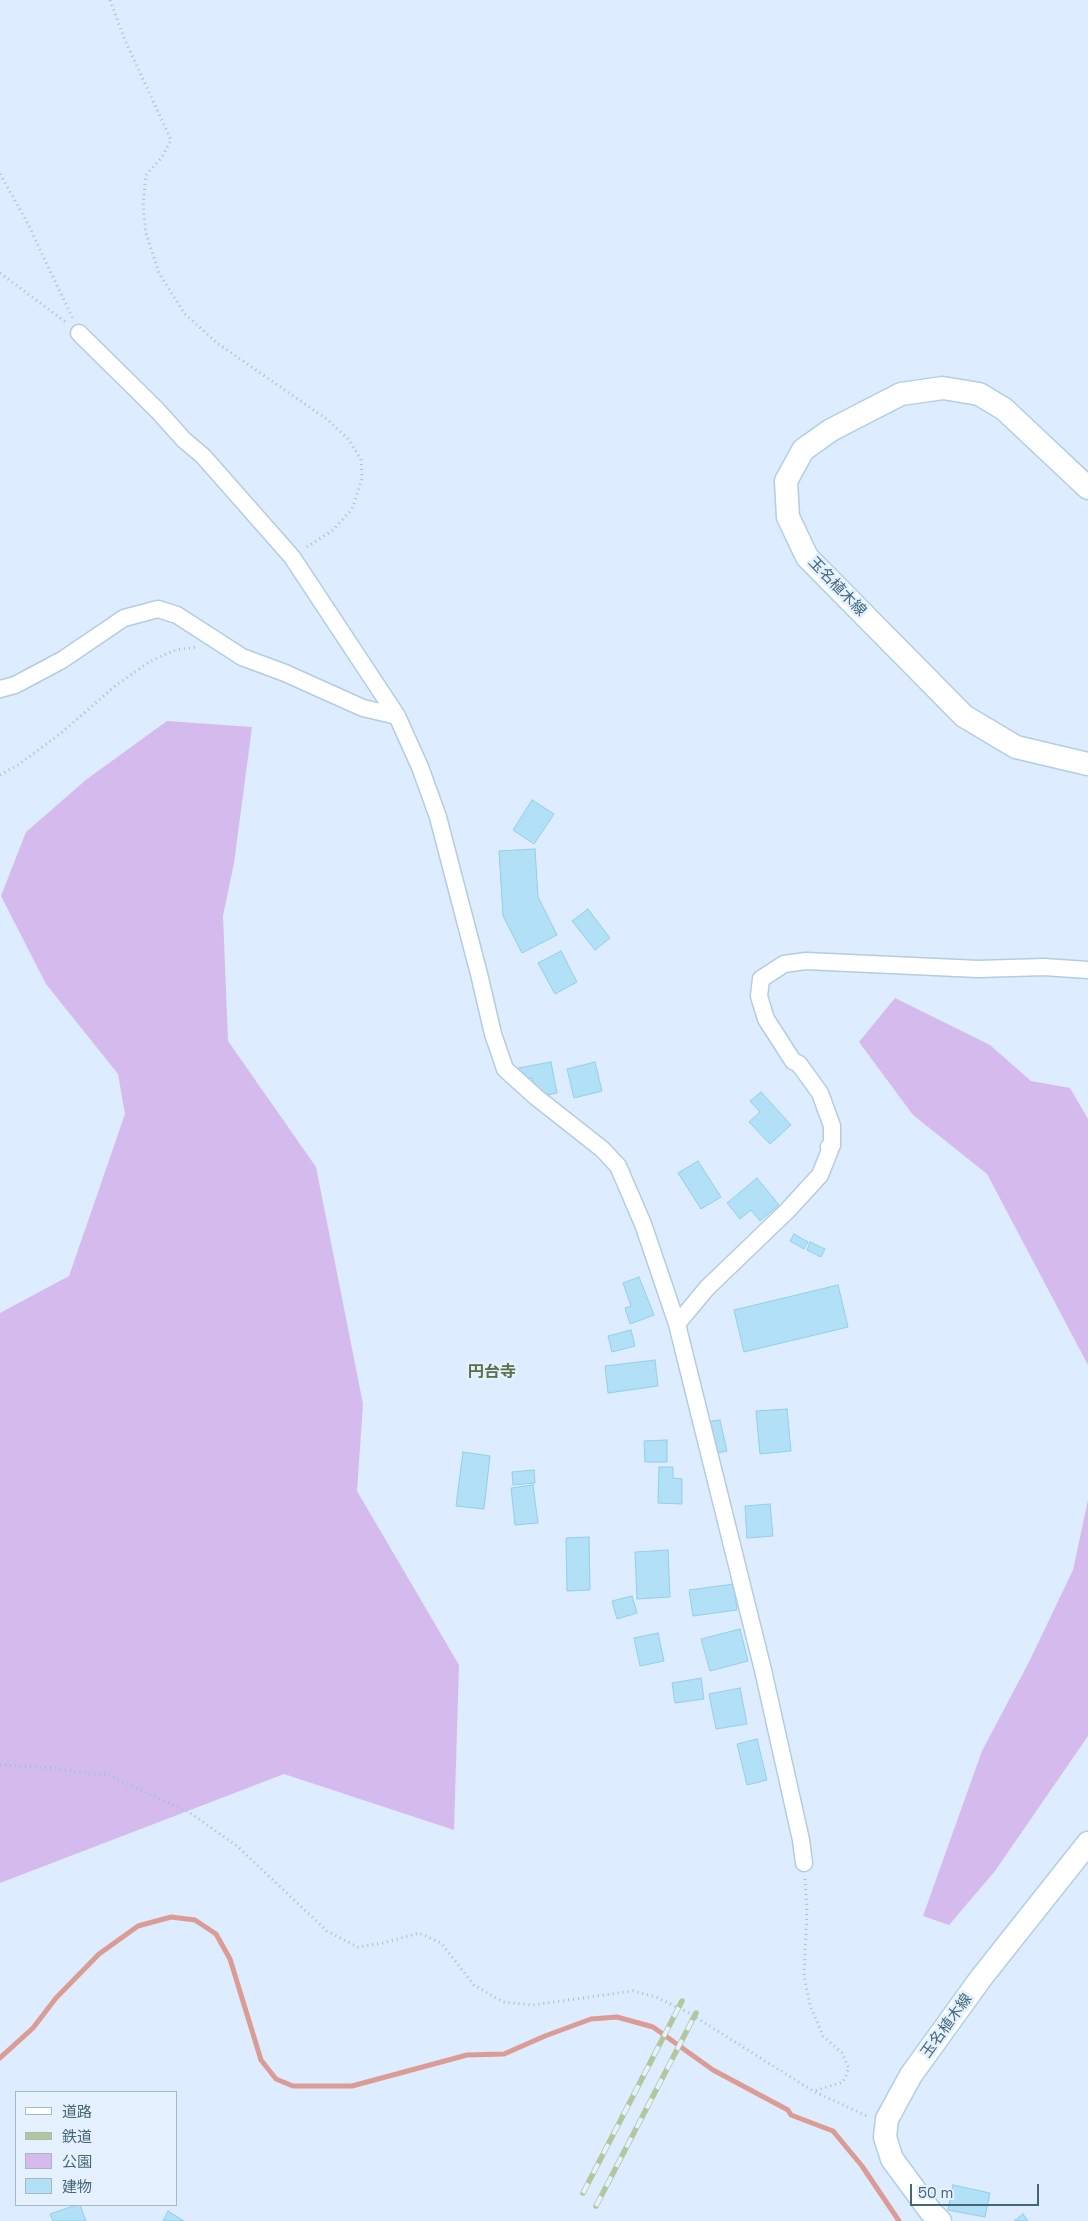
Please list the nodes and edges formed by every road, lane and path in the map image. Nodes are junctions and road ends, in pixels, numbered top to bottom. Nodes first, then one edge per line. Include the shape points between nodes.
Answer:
1 (110, 0) edge
2 (0, 174) edge
3 (0, 273) edge
4 (79, 333) junction
5 (1088, 488) edge
6 (292, 558) junction
7 (220, 644) junction
8 (0, 689) edge
9 (397, 716) junction
10 (1088, 764) edge
11 (0, 775) edge
12 (1088, 970) edge
13 (677, 1324) junction
14 (0, 1765) edge
15 (1088, 1843) edge
16 (804, 1863) joint
17 (813, 2091) junction
18 (887, 2119) junction
19 (940, 2221) edge

1 - 6 path via 170,140 162,157 146,175 143,206 146,233 159,272 184,313 217,343 328,420 348,439 361,459 362,479 352,508 333,530
2 - 4 path via 26,220
3 - 4 path
4 - 6 street via 203,456
5 - 10 main road, 玉名植木線 via 1004,409 979,394 943,388 901,394 831,430 802,450 786,481 788,517 807,557 964,716 1016,747
6 - 9 street
7 - 8 street via 177,615 158,609 124,618 62,660 15,685
7 - 9 street via 242,657 363,708
7 - 11 path via 175,650 149,662 115,686 60,734
9 - 13 street via 438,817 493,1034 505,1069 618,1166 643,1224
12 - 13 street via 1044,967 978,969 806,961 784,964 761,979 759,996 766,1020 820,1093 832,1126 832,1145 820,1175 707,1288
13 - 16 street via 763,1670 802,1840
14 - 17 path via 106,1774 189,1812 237,1846 327,1931 358,1947 419,1933 441,1943 474,1985 503,2002 532,2005 633,1990 656,1997 689,2013
15 - 18 main road, 玉名植木線 via 910,2075
16 - 17 path via 807,1910 804,1976 810,2005 823,2036 842,2053 849,2068 843,2082
17 - 18 path via 864,2117
18 - 19 main road, 玉名植木線 via 885,2136 892,2159

